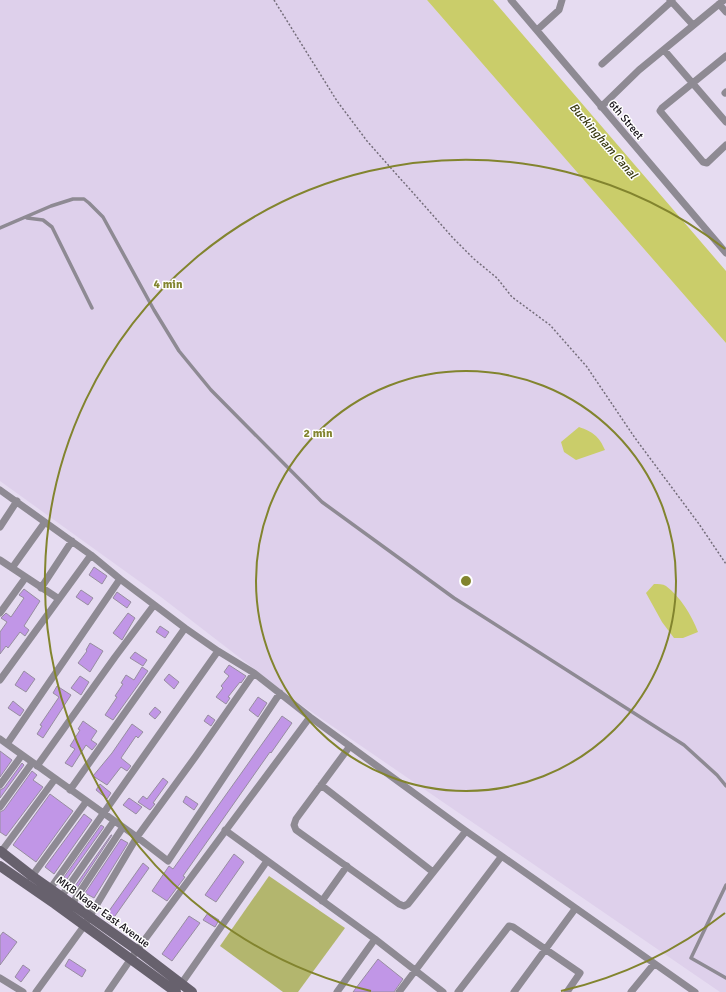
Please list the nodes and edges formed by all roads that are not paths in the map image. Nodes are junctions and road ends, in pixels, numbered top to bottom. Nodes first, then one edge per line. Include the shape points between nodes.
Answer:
1 (511, 0) edge
2 (562, 0) edge
3 (671, 1) edge
4 (721, 2) edge
5 (726, 12) edge
6 (693, 25) junction
7 (537, 30) junction
8 (664, 50) junction
9 (726, 56) edge
10 (602, 64) dead end
11 (692, 83) junction
12 (601, 107) junction
13 (726, 122) edge
14 (726, 145) edge
15 (26, 218) junction
16 (0, 228) edge
17 (726, 253) edge
18 (92, 308) dead end
19 (0, 490) edge
20 (17, 501) junction
21 (45, 522) junction
22 (0, 527) edge
23 (72, 541) junction
24 (91, 555) junction
25 (0, 560) edge
26 (12, 568) junction
27 (26, 577) junction
28 (120, 579) junction
29 (40, 588) junction
30 (59, 599) junction
31 (154, 605) junction
32 (0, 613) edge
33 (185, 628) junction
34 (218, 651) junction
35 (254, 673) junction
36 (0, 680) edge
37 (280, 693) junction
38 (310, 717) junction
39 (0, 739) edge
40 (6, 744) junction
41 (350, 746) junction
42 (22, 755) junction
43 (35, 764) junction
44 (56, 779) junction
45 (0, 785) edge
46 (321, 785) junction
47 (726, 786) edge
48 (70, 790) junction
49 (86, 802) junction
50 (0, 807) edge
51 (103, 813) junction
52 (114, 821) junction
53 (123, 827) junction
54 (225, 830) junction
55 (466, 831) junction
56 (137, 837) junction
57 (0, 851) edge
58 (501, 857) junction
59 (267, 861) junction
60 (0, 866) edge
61 (347, 866) junction
62 (433, 872) junction
63 (32, 876) junction
64 (726, 885) edge
65 (50, 889) junction
66 (61, 897) junction
67 (322, 901) junction
68 (72, 904) junction
69 (575, 909) junction
70 (87, 922) junction
71 (375, 939) junction
72 (546, 949) junction
73 (134, 955) junction
74 (654, 964) junction
75 (414, 971) junction
76 (0, 978) edge
77 (726, 978) edge
78 (178, 989) edge
79 (690, 991) edge
80 (23, 992) edge
81 (36, 992) edge
82 (108, 992) edge
83 (192, 992) edge
84 (337, 992) edge
85 (399, 992) edge
86 (443, 992) edge
87 (458, 992) edge
88 (514, 992) edge
89 (567, 992) edge
90 (632, 992) edge

1 - 7 street, 6th Street
2 - 7 street via 559,10
3 - 6 street
3 - 10 street
4 - 5 street
4 - 6 street
6 - 8 street
7 - 12 street, 6th Street
8 - 11 street
8 - 12 street
9 - 11 street
11 - 13 street
11 - 14 street via 662,108 661,112 703,162 707,162
12 - 17 street, 6th Street
15 - 16 lane
15 - 18 lane via 43,220 52,227
15 - 47 lane via 73,199 84,199 89,203 103,217 179,351 211,390 322,502 454,598 684,745 717,774
19 - 20 street
20 - 21 street
20 - 22 street
21 - 23 street
21 - 26 street
23 - 24 street
23 - 29 street
24 - 28 street
24 - 30 street
25 - 26 street
26 - 27 street
27 - 29 street
27 - 32 street
28 - 31 street
28 - 40 street
29 - 30 street
30 - 36 street
31 - 33 street
31 - 43 street
33 - 34 street
33 - 48 street
34 - 35 street
34 - 51 street
35 - 37 street
35 - 56 street
37 - 38 street
37 - 56 street via 168,862
38 - 41 street
38 - 54 street
39 - 40 street
40 - 42 street
41 - 46 street
41 - 55 street
42 - 43 street
42 - 45 street
43 - 44 street
43 - 50 street
44 - 48 street
44 - 57 street
46 - 61 street via 294,825 296,830
46 - 62 street
48 - 49 street
49 - 51 street
49 - 63 street
51 - 52 street
51 - 65 street
52 - 53 street
52 - 66 street
53 - 56 street
53 - 68 street
54 - 59 street
54 - 73 street
55 - 58 street
55 - 62 street
56 - 70 street
57 - 63 main road, MKB Nagar East Avenue
58 - 69 street
58 - 75 street
59 - 67 street
59 - 78 street
60 - 70 main road, MKB Nagar East Avenue
61 - 62 street via 404,906
61 - 67 street
63 - 65 main road, MKB Nagar East Avenue
64 - 77 lane via 691,958
65 - 66 main road, MKB Nagar East Avenue
66 - 68 main road, MKB Nagar East Avenue
67 - 71 street
68 - 70 main road, MKB Nagar East Avenue
69 - 72 street
69 - 74 street
70 - 73 main road
70 - 81 street
71 - 75 street
71 - 84 street
72 - 87 street via 509,926
72 - 88 street
72 - 89 street via 580,973
73 - 78 main road
73 - 82 street
74 - 79 street
74 - 90 street
75 - 85 street
75 - 86 street
76 - 80 street
78 - 83 main road

